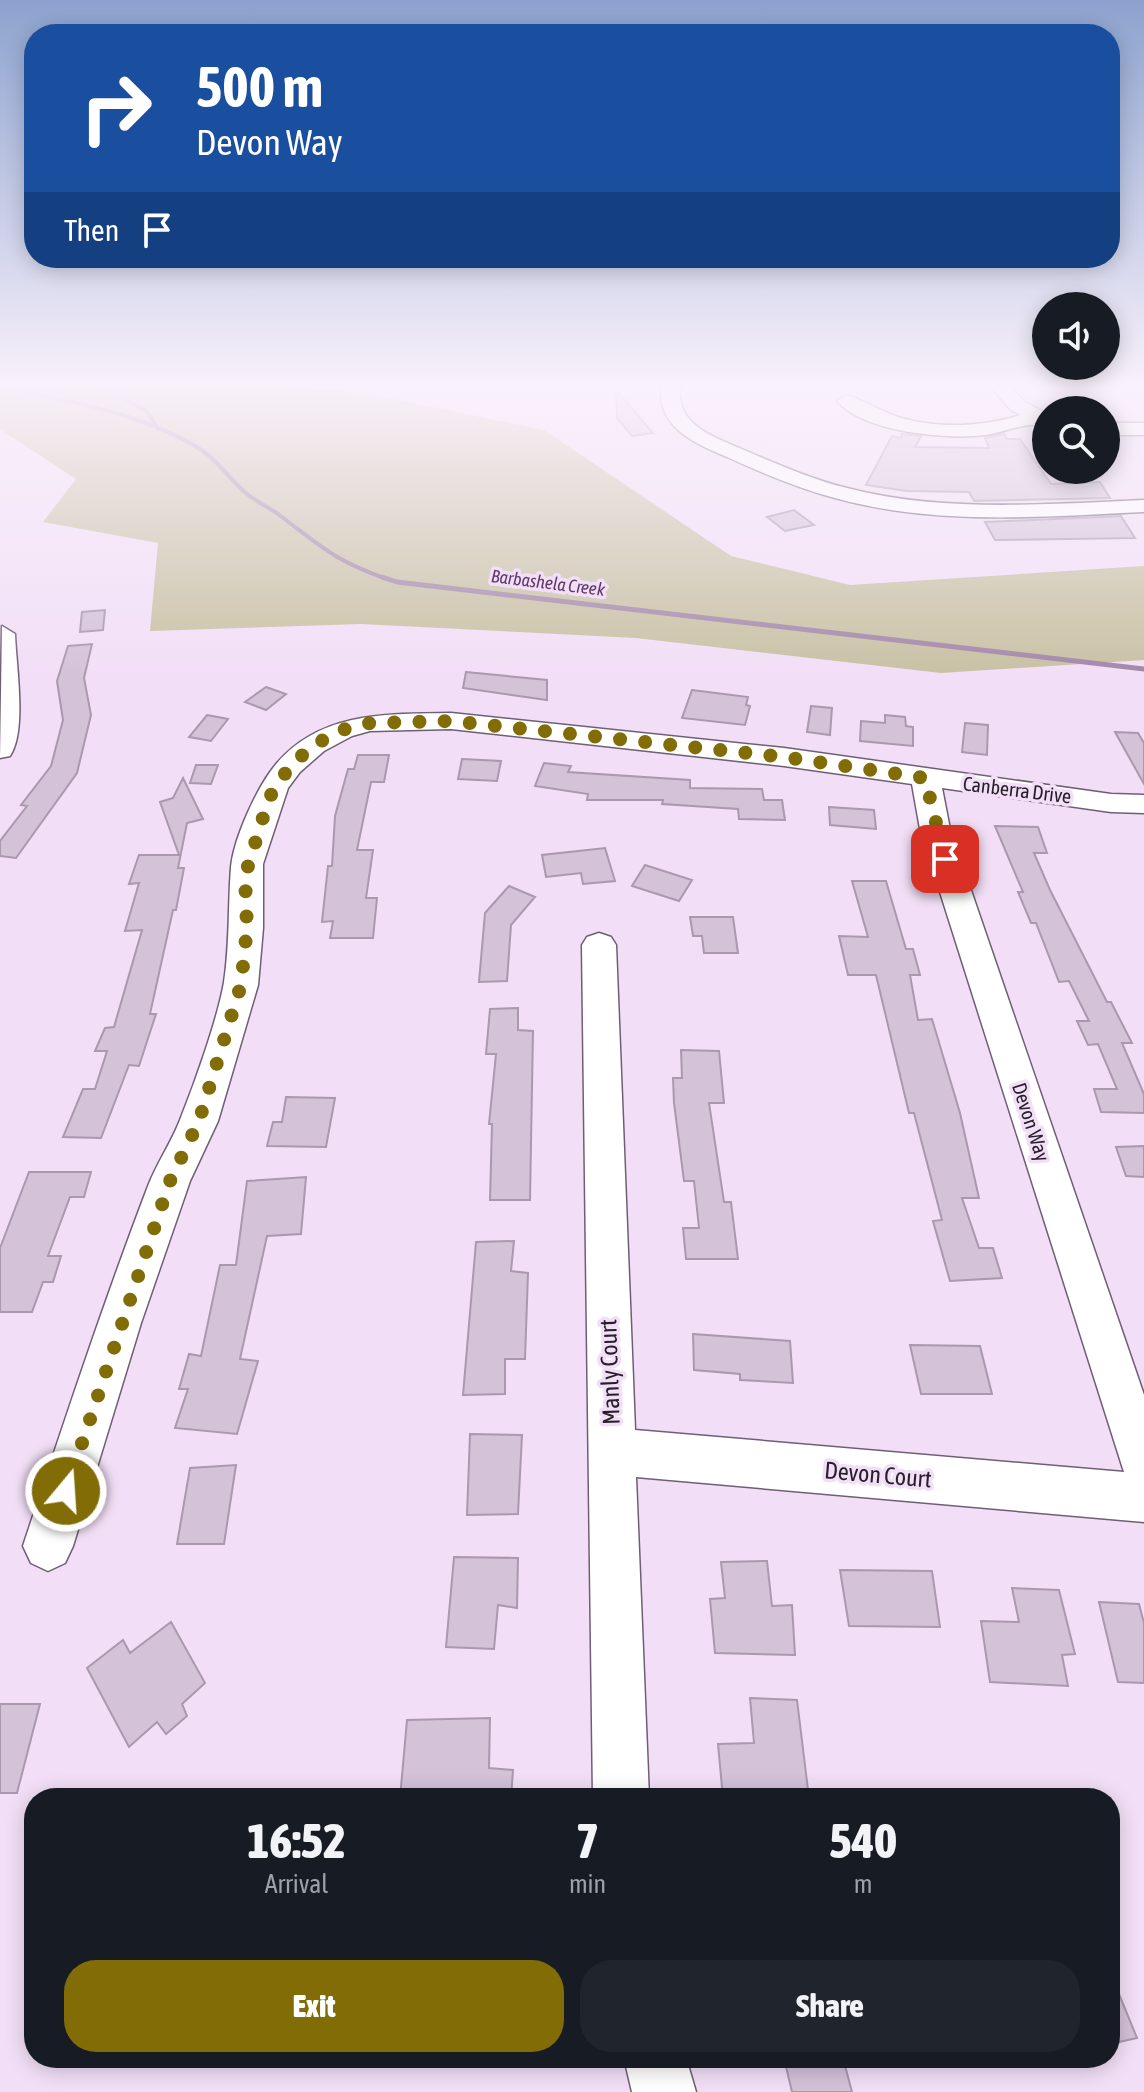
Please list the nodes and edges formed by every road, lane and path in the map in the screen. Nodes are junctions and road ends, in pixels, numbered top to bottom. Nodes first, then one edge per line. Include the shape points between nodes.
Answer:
1 (794, 481) edge
2 (1144, 506) edge
3 (2, 634) dead end
4 (0, 750) edge
5 (925, 778) junction
6 (1144, 804) edge
7 (599, 945) dead end
8 (612, 1451) junction
9 (1144, 1464) edge
10 (1144, 1498) edge
11 (48, 1546) dead end
12 (621, 1788) edge
13 (658, 2068) edge
14 (664, 2092) edge

1 - 2 street via 837,500 890,504 963,509
3 - 4 street via 5,727
5 - 6 street, Canberra Drive
5 - 9 street, Devon Way via 935,829
5 - 11 street, Canberra Drive via 784,757 402,720 342,730 290,766 274,786 247,864 241,985 204,1106 170,1181 124,1309
7 - 8 street, Manly Court
8 - 10 street, Devon Court
8 - 12 street, Manly Court
13 - 14 street

